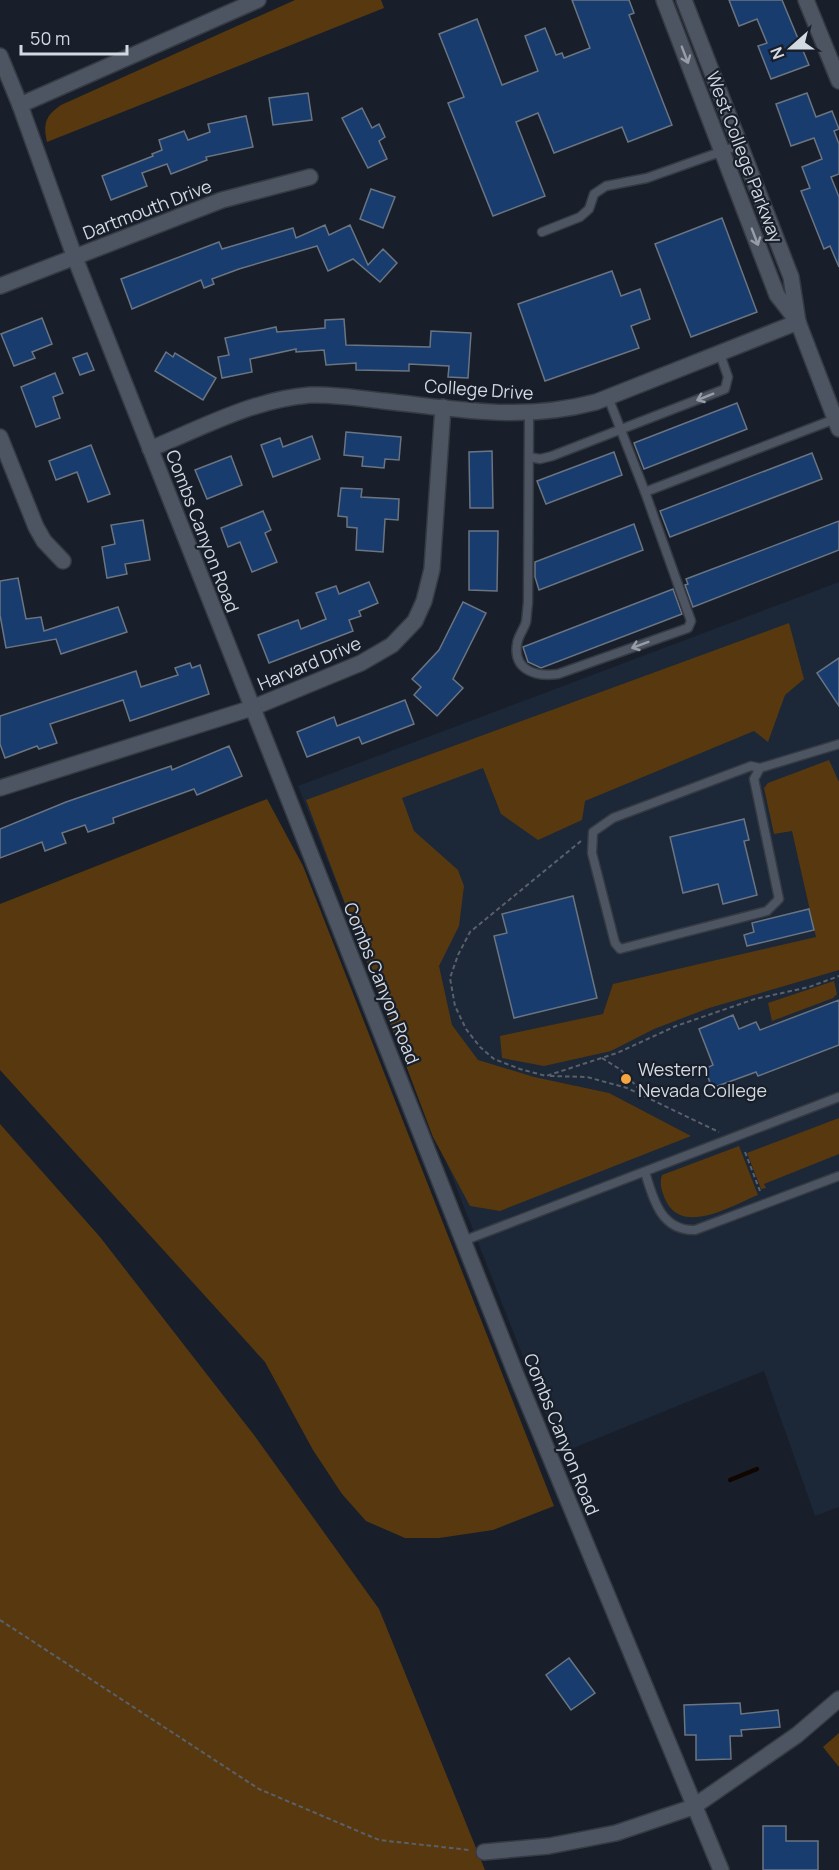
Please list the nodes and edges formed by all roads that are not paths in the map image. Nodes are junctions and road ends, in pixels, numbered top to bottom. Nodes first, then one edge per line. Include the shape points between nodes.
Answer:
1 (258, 0) edge
2 (664, 0) edge
3 (684, 0) edge
4 (806, 0) edge
5 (0, 56) edge
6 (838, 74) edge
7 (20, 105) junction
8 (740, 145) junction
9 (722, 152) junction
10 (310, 177) dead end
11 (542, 231) dead end
12 (75, 258) junction
13 (0, 286) edge
14 (798, 322) junction
15 (720, 354) junction
16 (608, 397) junction
17 (443, 407) junction
18 (529, 414) junction
19 (837, 424) edge
20 (622, 430) junction
21 (0, 437) edge
22 (150, 449) junction
23 (529, 457) junction
24 (645, 492) junction
25 (63, 561) dead end
26 (252, 708) junction
27 (839, 744) edge
28 (760, 768) junction
29 (0, 788) edge
30 (839, 1097) edge
31 (645, 1172) junction
32 (839, 1176) edge
33 (463, 1241) junction
34 (839, 1699) edge
35 (693, 1807) junction
36 (484, 1852) road end
37 (721, 1870) edge

1 - 7 street
2 -> 9 street, West College Parkway
3 - 8 street, West College Parkway
4 - 6 street
5 - 7 street, Combs Canyon Road
7 - 12 street, Combs Canyon Road
8 - 9 lane
8 - 14 street, West College Parkway via 791,276
9 - 11 lane via 647,178 606,186 594,194 589,209 580,217
9 -> 14 street, West College Parkway via 777,295
10 - 12 street, Dartmouth Drive via 222,200
12 - 13 street, Dartmouth Drive
12 - 22 street, Combs Canyon Road
14 - 15 street, College Drive
14 - 19 street, West College Parkway
15 - 16 street, College Drive
15 -> 20 lane via 728,377 725,389
16 - 18 street, College Drive via 568,409
16 - 20 lane
17 - 18 street, College Drive
17 - 22 street, College Drive via 349,397 288,397
17 - 26 street, Harvard Drive via 432,569 414,621 386,650
18 - 23 lane
19 - 24 lane
20 - 23 lane via 552,456
20 - 24 lane
21 - 25 street via 36,527
22 - 26 street, Combs Canyon Road
24 -> 23 lane via 692,621 687,628 558,674 534,675 523,666 517,645 528,603
26 - 29 street, Harvard Drive
26 - 33 street, Combs Canyon Road
27 - 28 lane
28 - 28 lane via 751,766 613,818 593,832 592,853 615,943 620,949 767,911 779,899 754,779
30 - 31 lane
31 - 32 lane via 665,1220 686,1231
31 - 33 lane
33 - 35 street, Combs Canyon Road
34 - 35 street via 797,1735
35 - 36 street via 616,1833 549,1846
35 - 37 street, Combs Canyon Road

